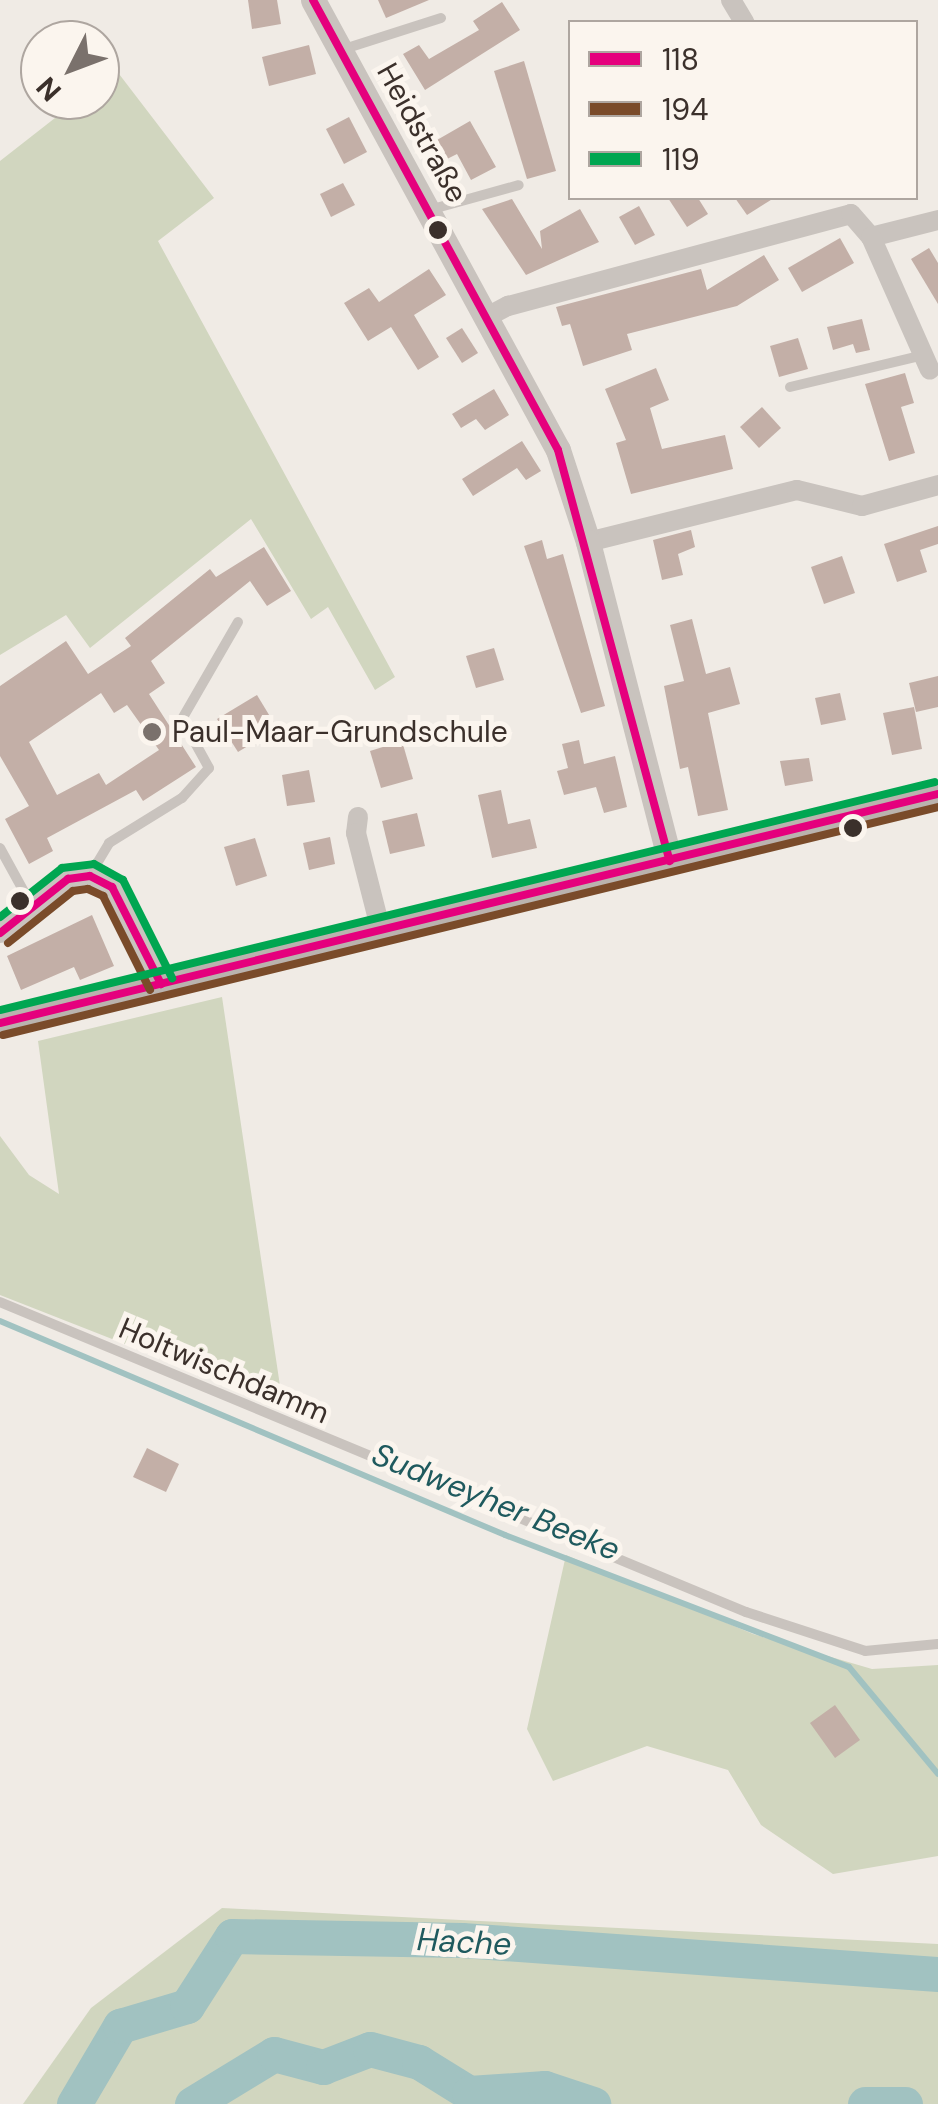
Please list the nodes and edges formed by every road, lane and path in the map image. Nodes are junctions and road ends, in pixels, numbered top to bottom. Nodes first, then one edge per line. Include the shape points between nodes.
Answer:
1 (313, 0) edge
2 (442, 18) dead end
3 (340, 51) junction
4 (519, 185) dead end
5 (846, 206) edge
6 (428, 210) junction
7 (938, 220) edge
8 (871, 237) junction
9 (486, 318) junction
10 (926, 363) joint
11 (790, 386) dead end
12 (938, 485) edge
13 (588, 542) junction
14 (238, 622) dead end
15 (938, 794) edge
16 (358, 817) dead end
17 (0, 848) edge
18 (670, 861) junction
19 (90, 876) junction
20 (33, 909) junction
21 (381, 931) junction
22 (0, 933) edge
23 (162, 984) junction
24 (0, 1023) edge
25 (0, 1302) edge
26 (938, 1644) edge

1 - 3 street, Heidstraße
2 - 3 lane
3 - 6 street, Heidstraße
4 - 6 lane
5 - 8 street
5 - 9 street
6 - 9 street, Heidstraße
7 - 8 street
8 - 10 street
9 - 13 street, Heidstraße via 558,450
10 - 11 lane
12 - 13 street via 862,506 797,490
13 - 18 street, Heidstraße
14 - 19 lane via 182,719 209,768 182,798 109,844
15 - 18 main road
16 - 21 street via 356,834
17 - 20 lane
18 - 21 main road
19 - 20 street via 68,879
19 - 23 street via 112,887
20 - 22 street
21 - 23 main road
23 - 24 main road
25 - 26 lane, Holtwischdamm via 746,1612 865,1651

